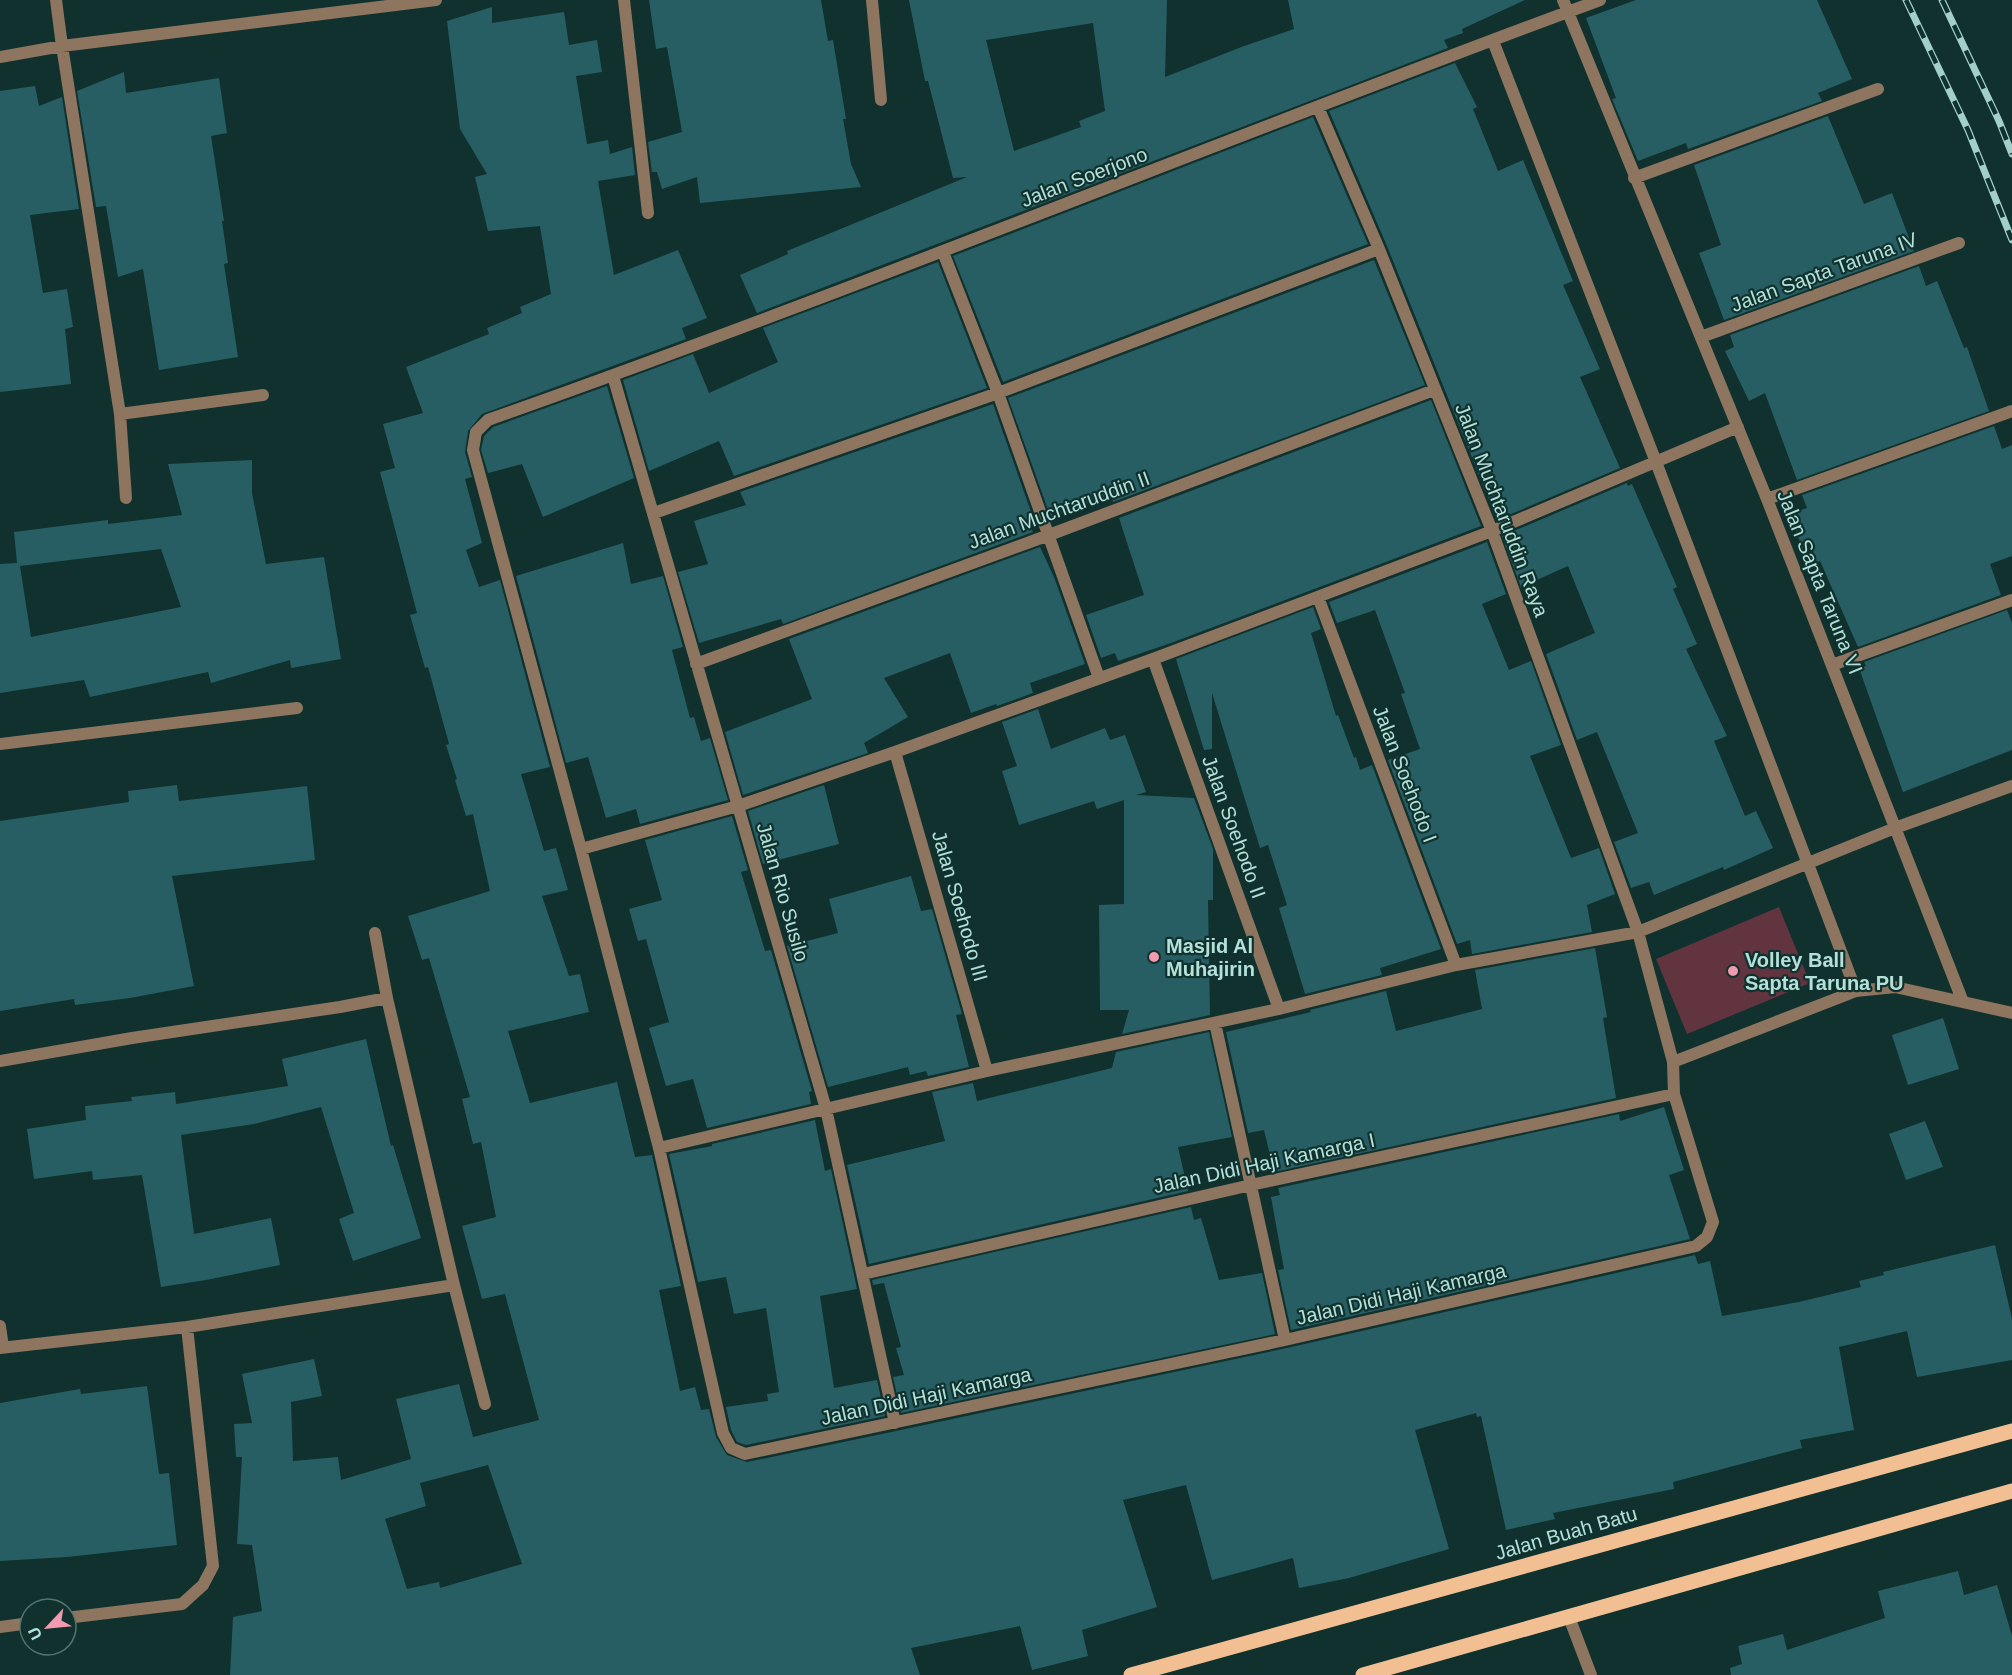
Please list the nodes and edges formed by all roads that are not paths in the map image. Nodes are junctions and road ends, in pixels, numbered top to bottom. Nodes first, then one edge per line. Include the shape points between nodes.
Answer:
1 (56, 0) edge
2 (436, 0) edge
3 (624, 0) edge
4 (873, 0) edge
5 (1600, 0) edge
6 (1565, 6) edge
7 (1493, 41) junction
8 (62, 46) junction
9 (0, 57) edge
10 (1878, 89) dead end
11 (881, 100) dead end
12 (1318, 107) junction
13 (1634, 178) junction
14 (648, 213) dead end
15 (1959, 243) dead end
16 (1379, 249) junction
17 (944, 252) junction
18 (1701, 337) junction
19 (613, 376) junction
20 (1434, 390) junction
21 (998, 393) junction
22 (263, 395) dead end
23 (2012, 411) edge
24 (120, 414) junction
25 (1738, 428) junction
26 (1656, 462) junction
27 (126, 498) dead end
28 (1767, 499) junction
29 (654, 513) junction
30 (1492, 531) junction
31 (1048, 535) junction
32 (1318, 597) junction
33 (2012, 600) edge
34 (1154, 659) junction
35 (696, 664) junction
36 (1832, 665) junction
37 (1099, 678) junction
38 (297, 708) dead end
39 (0, 744) edge
40 (896, 752) junction
41 (2012, 786) edge
42 (738, 806) junction
43 (1895, 828) junction
44 (581, 849) junction
45 (1807, 863) junction
46 (1638, 932) junction
47 (375, 933) dead end
48 (1456, 964) junction
49 (1856, 991) junction
50 (387, 998) junction
51 (1963, 1002) junction
52 (1279, 1009) junction
53 (2012, 1013) edge
54 (1215, 1023) junction
55 (0, 1060) edge
56 (1673, 1062) junction
57 (987, 1071) junction
58 (1674, 1094) junction
59 (826, 1109) junction
60 (659, 1148) junction
61 (1251, 1185) junction
62 (863, 1274) junction
63 (454, 1285) junction
64 (0, 1326) edge
65 (187, 1328) junction
66 (1285, 1340) junction
67 (1, 1347) edge
68 (485, 1404) dead end
69 (895, 1423) junction
70 (2012, 1431) edge
71 (731, 1448) joint
72 (2012, 1491) edge
73 (78, 1617) edge
74 (1569, 1617) junction
75 (18, 1625) edge
76 (0, 1627) edge
77 (1131, 1675) edge
78 (1363, 1675) edge
79 (1591, 1675) edge

1 - 8 street
2 - 8 street
3 - 14 street
4 - 11 street
5 - 6 street
6 - 7 street, Jalan Soerjono
6 - 13 street, Jalan Sapta Taruna VI
7 - 12 street, Jalan Soerjono
7 - 26 street
8 - 9 street
8 - 24 street
10 - 13 street
12 - 16 street, Jalan Muchtaruddin Raya
12 - 17 street, Jalan Soerjono
13 - 18 street, Jalan Sapta Taruna VI
15 - 18 street, Jalan Sapta Taruna IV
16 - 20 street, Jalan Muchtaruddin Raya
16 - 21 street
17 - 19 street, Jalan Soerjono
17 - 21 street
18 - 25 street, Jalan Sapta Taruna VI
19 - 29 street, Jalan Rio Susilo
19 - 44 street, Jalan Soerjono via 488,420 476,432 473,450
20 - 30 street, Jalan Muchtaruddin Raya
20 - 31 street, Jalan Muchtaruddin II
21 - 29 street
21 - 31 street
22 - 24 street
23 - 28 street
24 - 27 street
25 - 26 street
25 - 28 street, Jalan Sapta Taruna VI
26 - 30 street
26 - 45 street
28 - 36 street, Jalan Sapta Taruna VI
29 - 35 street, Jalan Rio Susilo
30 - 32 street
30 - 46 street, Jalan Muchtaruddin Raya
31 - 35 street, Jalan Muchtaruddin II
31 - 37 street
32 - 34 street
32 - 48 street, Jalan Soehodo I
33 - 36 street
34 - 37 street
34 - 52 street, Jalan Soehodo II
35 - 42 street, Jalan Rio Susilo
36 - 43 street, Jalan Sapta Taruna VI
37 - 40 street
38 - 39 street
40 - 42 street
40 - 57 street, Jalan Soehodo III
41 - 43 street
42 - 44 street
42 - 59 street, Jalan Rio Susilo
43 - 45 street
43 - 51 street, Jalan Sapta Taruna VI
44 - 60 street, Jalan Soerjono
45 - 46 street
45 - 49 street
46 - 48 street
46 - 56 street, Jalan Muchtaruddin Raya
47 - 50 street
48 - 52 street
49 - 51 street via 1895,987
49 - 56 street
50 - 55 street
50 - 63 street
51 - 53 street
52 - 54 street
54 - 57 street
54 - 61 street
56 - 58 street, Jalan Didi Haji Kamarga
57 - 59 street
58 - 61 street, Jalan Didi Haji Kamarga I
58 - 66 street, Jalan Didi Haji Kamarga via 1713,1222 1707,1237 1696,1246
59 - 60 street
59 - 62 street, Jalan Rio Susilo
60 - 71 street, Jalan Soerjono via 723,1433
61 - 62 street, Jalan Didi Haji Kamarga I
61 - 66 street
62 - 69 street, Jalan Rio Susilo
63 - 65 street
63 - 68 street
64 - 67 street
65 - 67 street
65 - 73 street via 213,1566 202,1585 182,1604
66 - 69 street, Jalan Didi Haji Kamarga
69 - 71 street, Jalan Didi Haji Kamarga via 745,1454
70 - 77 main road, Jalan Buah Batu
72 - 74 main road
74 - 78 main road
74 - 79 street
75 - 76 street

